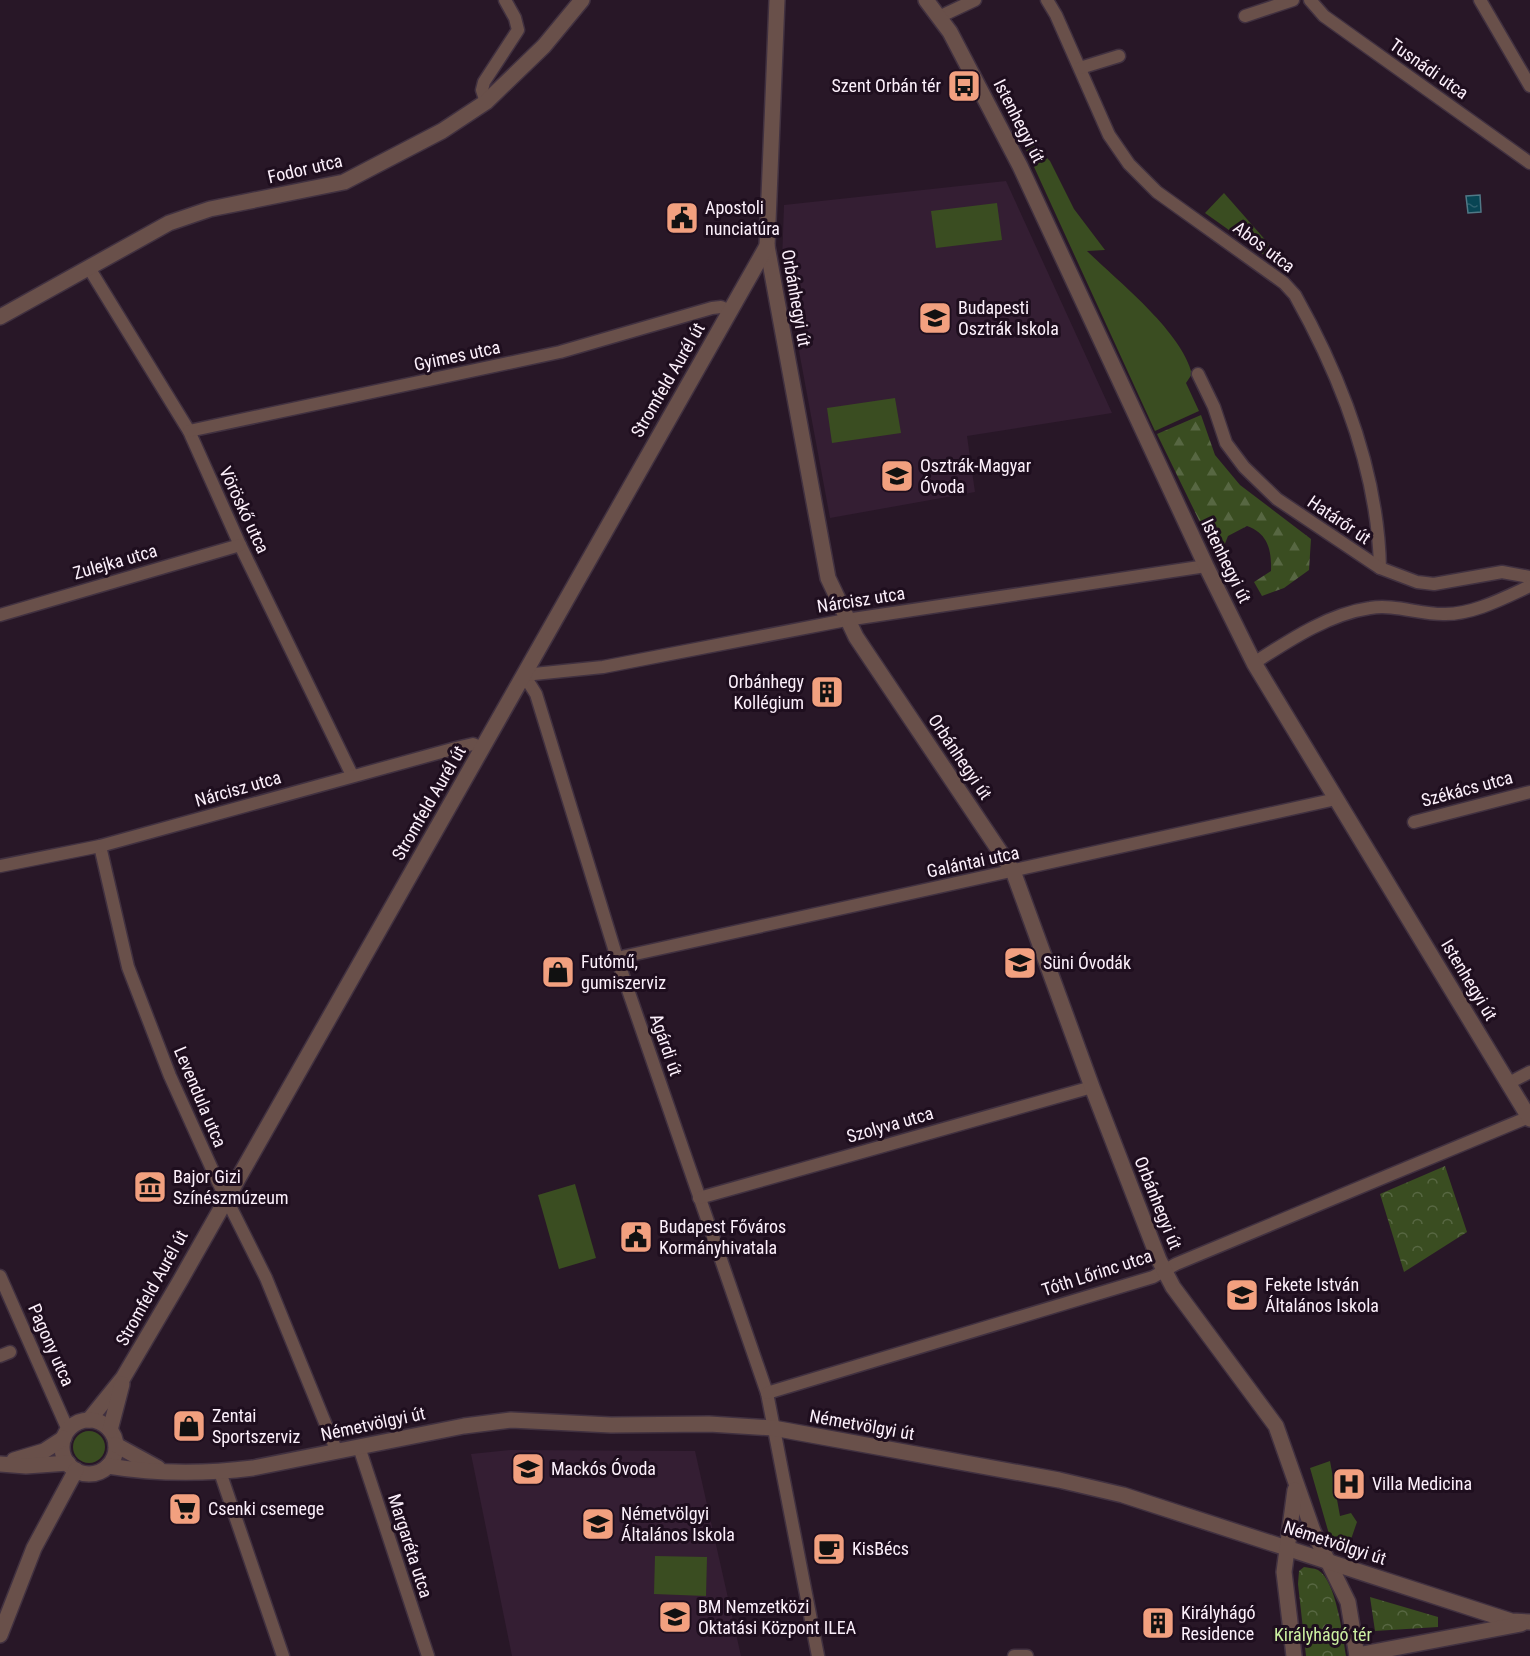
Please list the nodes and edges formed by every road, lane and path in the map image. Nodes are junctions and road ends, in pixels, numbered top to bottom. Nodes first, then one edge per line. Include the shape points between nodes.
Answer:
1 (505, 0) edge
2 (582, 0) edge
3 (777, 0) edge
4 (926, 0) edge
5 (975, 0) edge
6 (1047, 0) edge
7 (1293, 0) edge
8 (1310, 0) edge
9 (1480, 0) edge
10 (941, 16) junction
11 (1245, 16) dead end
12 (1119, 56) dead end
13 (1080, 68) junction
14 (1530, 86) edge
15 (486, 102) junction
16 (1530, 163) edge
17 (766, 246) junction
18 (89, 268) junction
19 (730, 311) junction
20 (0, 317) edge
21 (1198, 374) dead end
22 (189, 431) junction
23 (240, 544) junction
24 (1206, 566) junction
25 (1380, 568) junction
26 (1530, 577) edge
27 (1530, 586) edge
28 (0, 615) edge
29 (846, 620) junction
30 (1254, 663) junction
31 (524, 675) junction
32 (483, 748) junction
33 (352, 775) junction
34 (1530, 792) edge
35 (1336, 799) junction
36 (1414, 822) dead end
37 (100, 846) junction
38 (0, 866) edge
39 (1013, 871) junction
40 (617, 958) junction
41 (1530, 1072) edge
42 (1509, 1083) junction
43 (1092, 1087) junction
44 (1529, 1118) edge
45 (225, 1197) junction
46 (699, 1198) junction
47 (1164, 1271) junction
48 (0, 1276) edge
49 (123, 1378) junction
50 (766, 1393) junction
51 (89, 1420) junction
52 (773, 1428) junction
53 (110, 1430) junction
54 (66, 1434) junction
55 (116, 1445) junction
56 (359, 1447) junction
57 (337, 1452) junction
58 (1, 1463) edge
59 (108, 1466) junction
60 (72, 1467) junction
61 (169, 1472) junction
62 (220, 1472) junction
63 (1296, 1487) junction
64 (1286, 1547) junction
65 (1327, 1560) junction
66 (1529, 1623) edge
67 (0, 1635) edge
68 (283, 1656) edge
69 (428, 1656) edge
70 (818, 1656) edge
71 (1014, 1656) edge
72 (1027, 1656) edge
73 (1294, 1656) edge
74 (1357, 1656) edge

1 - 15 street via 518,30 484,82
2 - 15 street, Fodor utca via 544,46
3 - 17 street, Orbánhegyi út
4 - 10 street, Istenhegyi út
5 - 10 street
6 - 13 street, Abos utca
7 - 11 street
8 - 16 street, Tusnádi utca via 1324,16
9 - 14 street
10 - 24 street, Istenhegyi út via 1047,222
12 - 13 street
13 - 25 street, Abos utca via 1109,135 1140,177 1295,295 1356,425 1380,548
15 - 18 street, Fodor utca via 442,131 344,182 189,215
17 - 19 street, Stromfeld Aurél út
17 - 29 street, Orbánhegyi út via 828,578
18 - 20 street, Fodor utca
18 - 22 street, Vöröskő utca
19 - 22 street, Gyimes utca via 712,308 560,352
19 - 31 street, Stromfeld Aurél út
21 - 25 street, Határőr út via 1226,443 1244,467 1277,499
22 - 23 street, Vöröskő utca
23 - 28 street, Zulejka utca
23 - 33 street, Vöröskő utca
24 - 29 street, Nárcisz utca
24 - 30 street, Istenhegyi út
25 - 26 street, Határőr út via 1434,584 1502,572
27 - 30 street via 1489,604 1445,615 1370,608 1329,620
29 - 31 street, Nárcisz utca via 603,667
29 - 39 street, Orbánhegyi út
30 - 35 street, Istenhegyi út
31 - 32 street, Stromfeld Aurél út
31 - 40 street, Agárdi út via 536,694
32 - 33 street, Nárcisz utca via 473,744
32 - 45 street, Stromfeld Aurél út
33 - 37 street, Nárcisz utca
34 - 36 street, Székács utca
35 - 39 street, Galántai utca
35 - 42 street, Istenhegyi út
37 - 38 street, Nárcisz utca
37 - 45 street, Levendula utca via 129,967 170,1076
39 - 40 street, Galántai utca
39 - 43 street, Orbánhegyi út
40 - 46 street, Agárdi út
41 - 42 street
42 - 44 street, Istenhegyi út
43 - 46 street, Szolyva utca
43 - 47 street, Orbánhegyi út
44 - 47 street, Tóth Lőrinc utca
45 - 49 street, Stromfeld Aurél út
45 - 57 street, Levendula utca via 266,1278
46 - 50 street, Agárdi út
47 - 50 street, Tóth Lőrinc utca
47 - 63 street, Orbánhegyi út via 1264,1407 1285,1446
48 - 54 street, Pagony utca
49 - 51 street, Stromfeld Aurél út
49 - 53 street, Stromfeld Aurél út
50 - 52 street, Agárdi út
51 - 53 street
51 - 54 street via 74,1425
52 - 56 street, Németvölgyi út via 511,1420
52 - 64 street, Németvölgyi út via 1123,1495
52 - 70 street, Agárdi út
53 - 55 street
54 - 58 street via 45,1451
54 - 60 street via 63,1448
55 - 59 street
55 - 61 street, Németvölgyi út
56 - 57 street, Németvölgyi út
56 - 69 street, Margaréta utca
57 - 62 street, Németvölgyi út
58 - 60 street
59 - 60 street via 93,1474
59 - 61 street, Németvölgyi út
60 - 67 street via 34,1548
61 - 62 street, Németvölgyi út
62 - 68 street
63 - 64 street, Orbánhegyi út
63 - 65 street, Orbánhegyi út
64 - 65 street, Németvölgyi út
64 - 73 street via 1284,1583
65 - 66 street, Németvölgyi út via 1511,1621
65 - 74 street via 1348,1602
66 - 74 street
71 - 72 street

